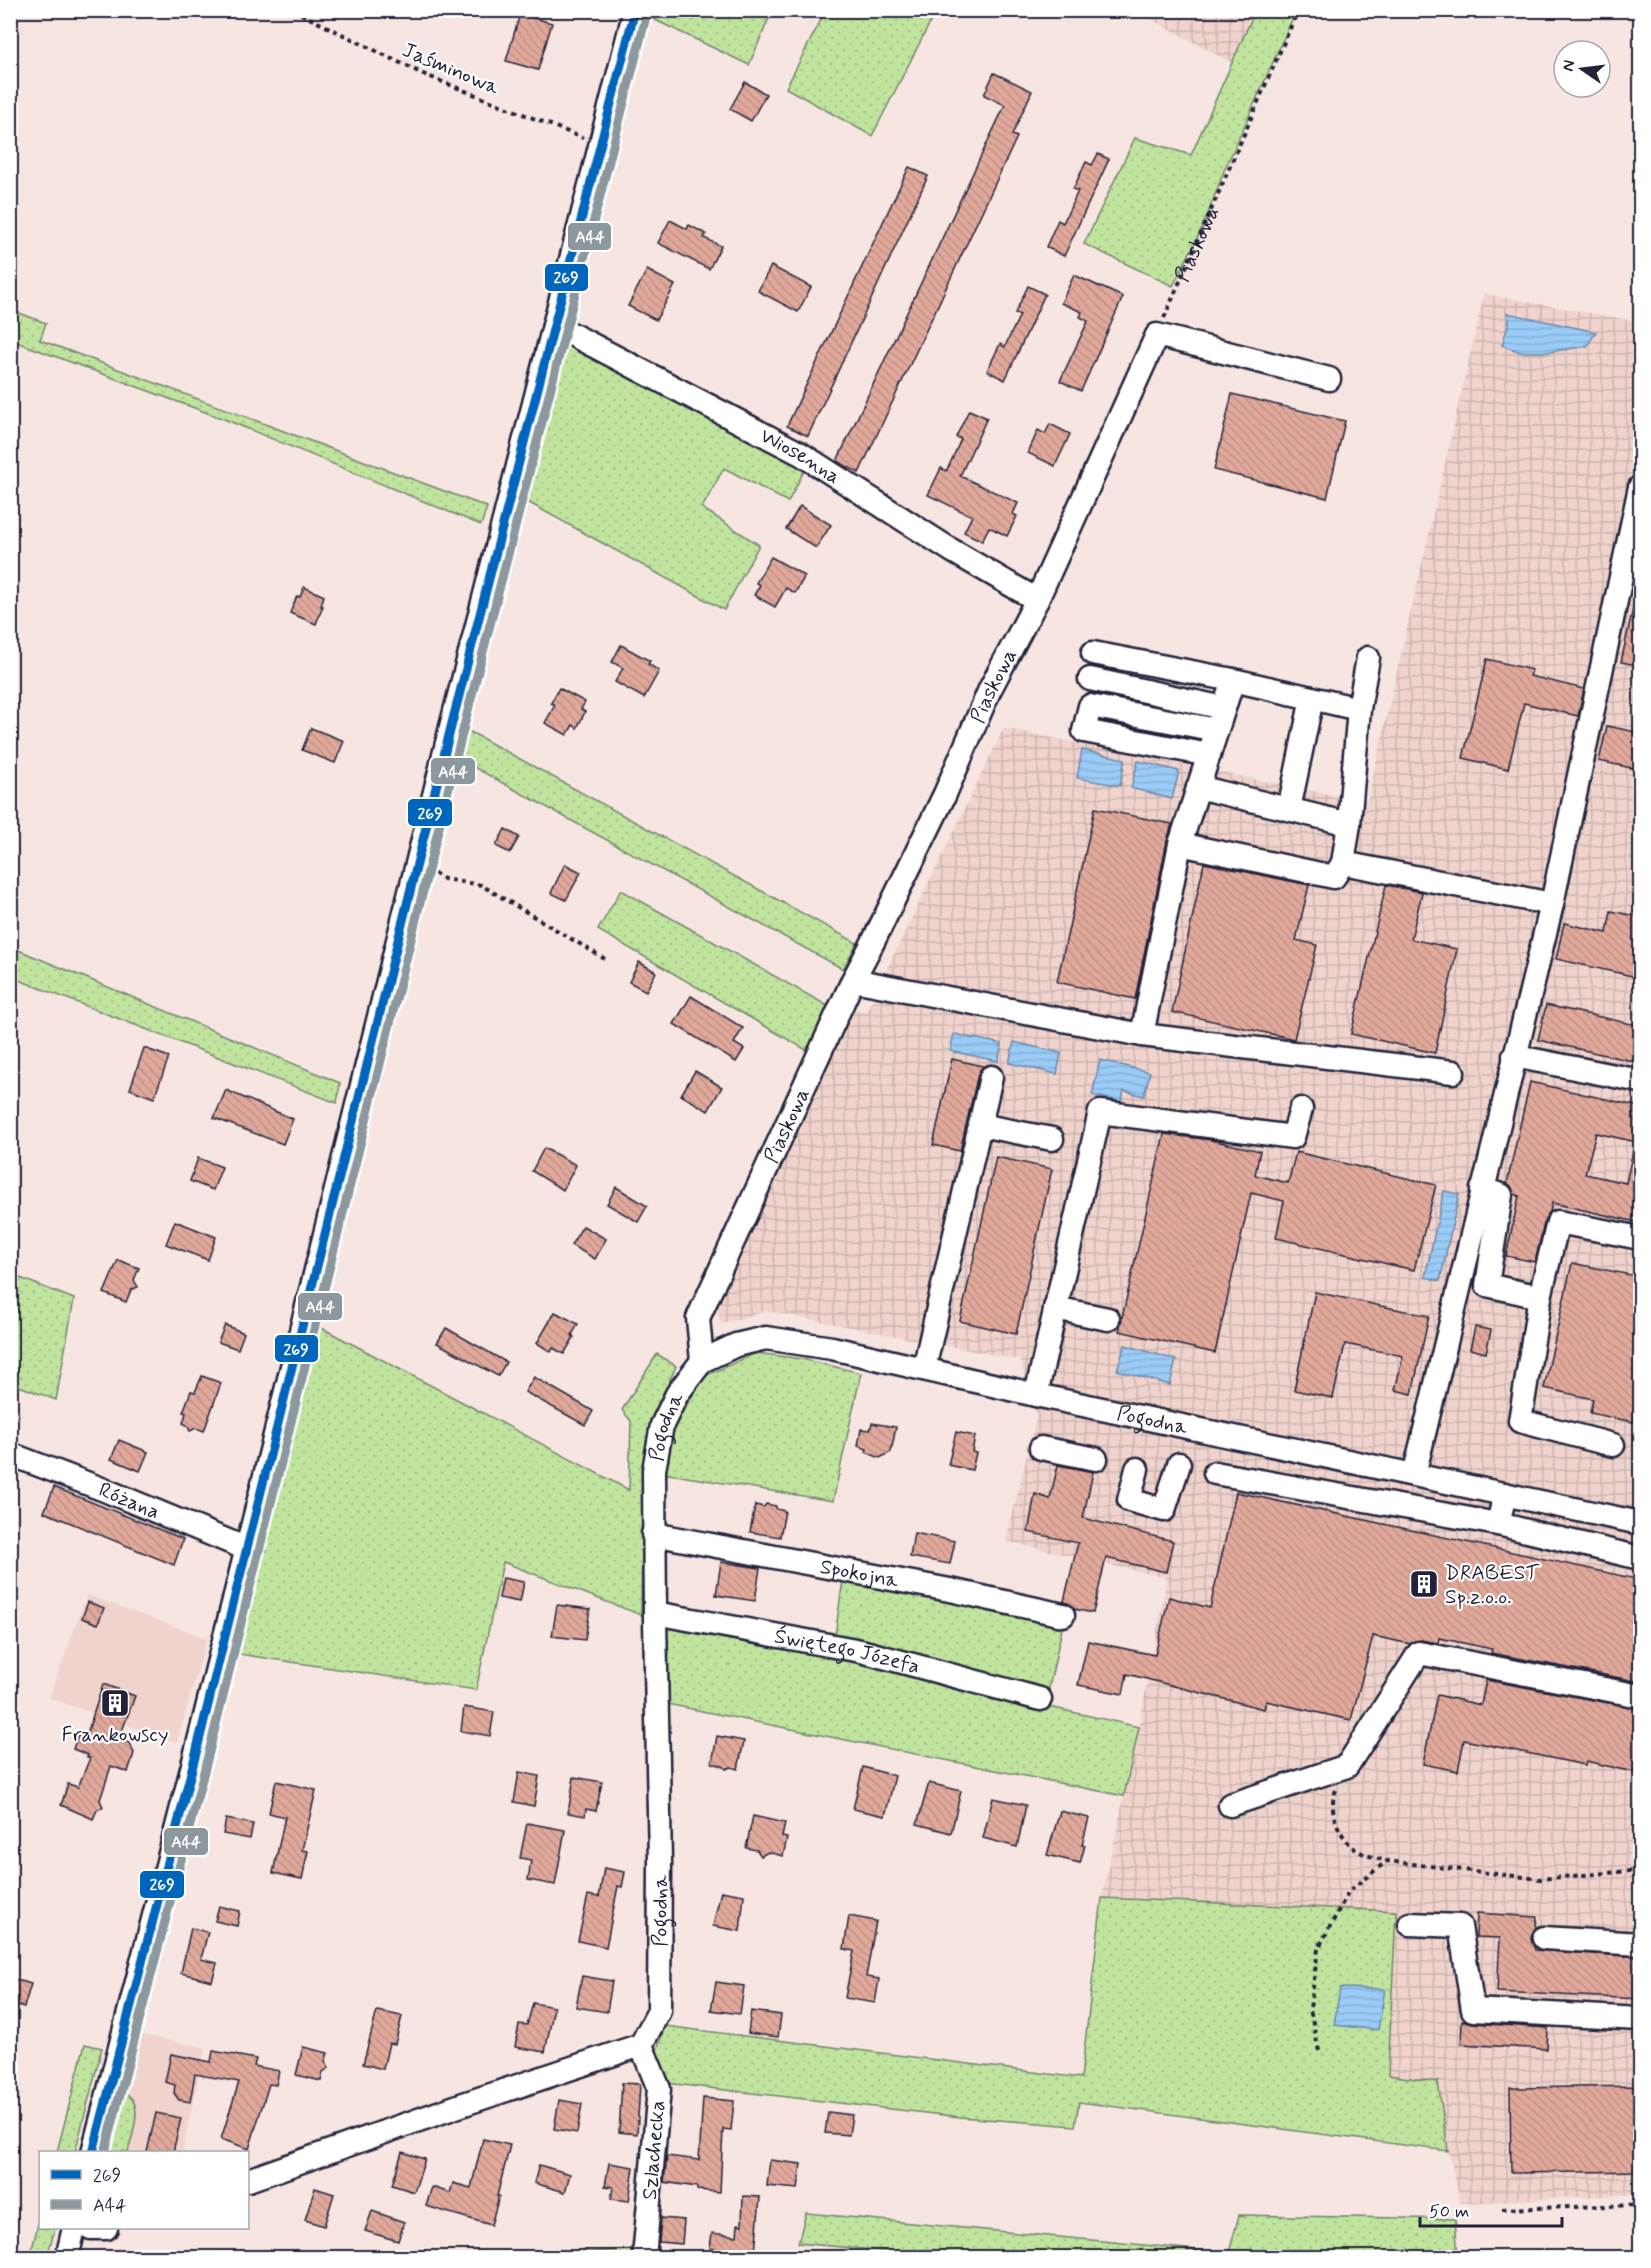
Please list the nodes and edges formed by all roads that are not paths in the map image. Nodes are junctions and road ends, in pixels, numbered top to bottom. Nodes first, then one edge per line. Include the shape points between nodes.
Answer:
1 (635, 10) edge
2 (554, 325) junction
3 (1329, 379) dead end
4 (1641, 487) edge
5 (1037, 600) junction
6 (1093, 653) dead end
7 (1368, 658) dead end
8 (1090, 678) dead end
9 (1233, 680) junction
10 (1312, 698) junction
11 (1224, 708) junction
12 (1359, 709) junction
13 (1217, 730) junction
14 (1209, 755) junction
15 (1198, 787) junction
16 (1290, 809) junction
17 (1349, 824) junction
18 (1179, 844) junction
19 (1343, 863) junction
20 (1552, 904) junction
21 (853, 980) junction
22 (1142, 1035) junction
23 (1514, 1056) junction
24 (1453, 1072) dead end
25 (991, 1077) dead end
26 (1641, 1081) edge
27 (1301, 1109) dead end
28 (980, 1125) junction
29 (1052, 1139) dead end
30 (1482, 1189) junction
31 (1641, 1238) edge
32 (1540, 1297) junction
33 (1055, 1308) junction
34 (1108, 1320) dead end
35 (702, 1360) junction
36 (924, 1369) junction
37 (1036, 1395) junction
38 (1613, 1445) dead end
39 (1041, 1448) dead end
40 (10, 1454) edge
41 (1096, 1459) dead end
42 (1179, 1464) dead end
43 (1137, 1469) dead end
44 (1215, 1473) dead end
45 (1414, 1475) junction
46 (1505, 1494) junction
47 (1641, 1523) edge
48 (1498, 1524) junction
49 (653, 1534) junction
50 (247, 1549) junction
51 (1641, 1558) edge
52 (655, 1613) junction
53 (1063, 1615) dead end
54 (1641, 1696) edge
55 (1040, 1699) dead end
56 (1230, 1805) dead end
57 (1410, 1924) dead end
58 (1544, 1938) dead end
59 (1641, 1944) edge
60 (1641, 2019) edge
61 (641, 2045) junction
62 (93, 2151) edge
63 (249, 2180) edge
64 (74, 2229) edge
65 (67, 2258) edge
66 (644, 2258) edge

1 - 2 street
2 - 5 street, Wiosenna via 801,454
2 - 50 street
3 - 5 street, Piaskowa via 1157,335
4 - 20 street
5 - 21 street, Piaskowa via 990,689 945,794
6 - 9 street
7 - 12 street
8 - 11 street
9 - 10 street
9 - 11 street
10 - 12 street
10 - 16 street
11 - 13 street
12 - 17 street
13 - 14 street
13 - 14 street via 1090,706 1084,731
14 - 15 street
15 - 16 street
15 - 18 street
16 - 17 street
17 - 19 street
18 - 19 street via 1334,877
18 - 22 street
19 - 20 street
20 - 23 street
21 - 22 street
21 - 35 street, Piaskowa via 698,1318
22 - 24 street
23 - 26 street
23 - 30 street
25 - 28 street
27 - 33 street via 1293,1137 1100,1112
28 - 29 street
28 - 36 street
30 - 32 street via 1501,1195 1487,1285
30 - 45 street
31 - 32 street via 1558,1222
32 - 38 street via 1520,1421
33 - 34 street
33 - 37 street
35 - 36 street, Pogodna via 736,1345 766,1338
35 - 49 street, Pogodna via 677,1394 662,1425 654,1470
36 - 37 street, Pogodna
37 - 45 street, Pogodna
39 - 41 street
40 - 50 street, Różana
42 - 43 street via 1164,1510 1129,1500
44 - 48 street
45 - 46 street, Pogodna
46 - 47 street, Pogodna
46 - 48 street
48 - 51 street
49 - 52 street, Pogodna
49 - 53 street, Spokojna via 944,1588
50 - 62 street
52 - 55 street, Świętego Józefa via 861,1651
52 - 61 street, Pogodna via 659,2011
54 - 56 street via 1419,1653 1347,1766
57 - 60 street via 1460,1926 1473,2010
58 - 59 street
61 - 63 street
61 - 66 street, Szlachecka via 659,2089
64 - 65 street

